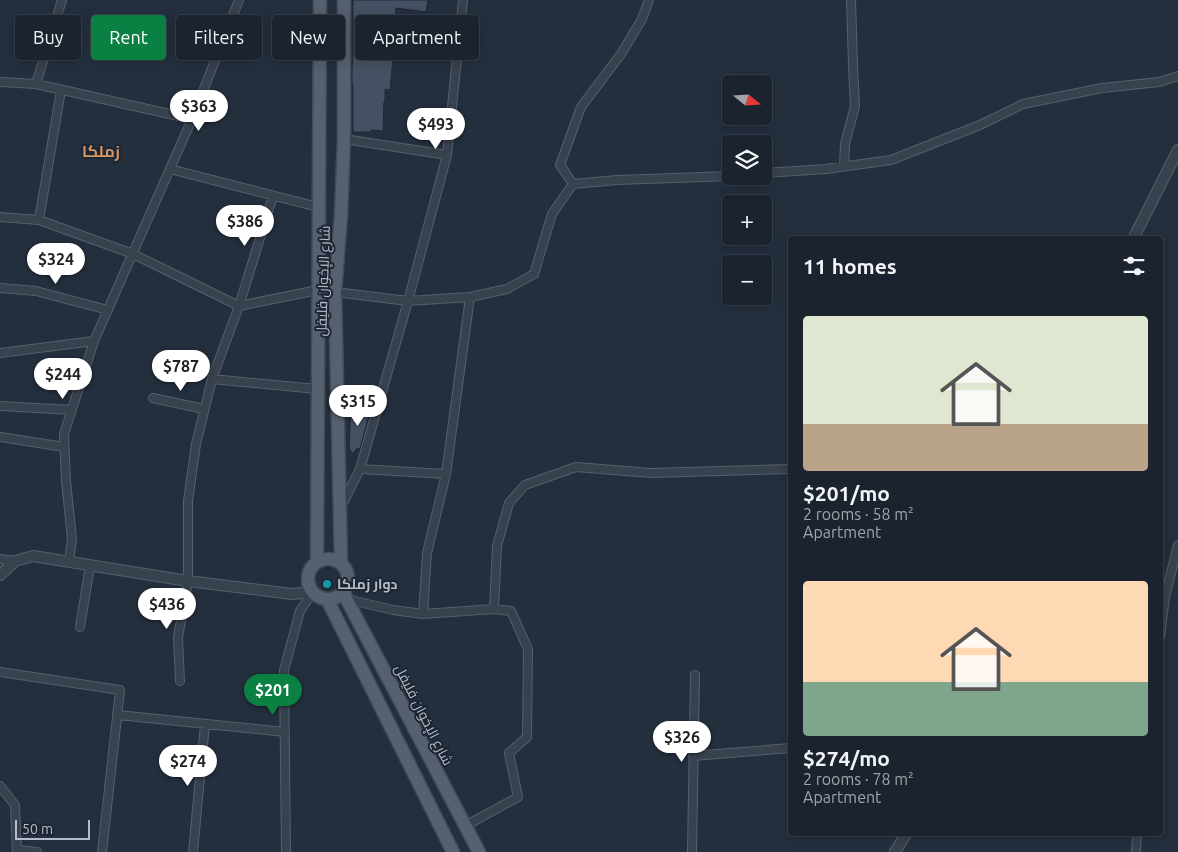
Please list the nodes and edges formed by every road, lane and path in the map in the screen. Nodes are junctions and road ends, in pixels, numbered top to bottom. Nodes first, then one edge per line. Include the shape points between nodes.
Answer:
1 (62, 0) edge
2 (239, 0) edge
3 (320, 0) edge
4 (344, 0) edge
5 (463, 0) edge
6 (649, 0) edge
7 (852, 0) edge
8 (1178, 76) edge
9 (0, 82) edge
10 (36, 84) junction
11 (61, 90) junction
12 (192, 119) junction
13 (344, 139) junction
14 (1178, 150) edge
15 (447, 155) junction
16 (844, 166) junction
17 (170, 169) junction
18 (772, 173) edge
19 (722, 176) edge
20 (573, 184) junction
21 (273, 196) junction
22 (318, 208) junction
23 (0, 217) edge
24 (39, 220) junction
25 (1135, 236) edge
26 (133, 254) junction
27 (0, 288) edge
28 (318, 290) junction
29 (335, 292) junction
30 (470, 297) junction
31 (408, 301) junction
32 (239, 306) junction
33 (108, 310) junction
34 (94, 341) junction
35 (0, 353) edge
36 (212, 379) junction
37 (317, 388) junction
38 (154, 398) dead end
39 (0, 406) edge
40 (204, 409) junction
41 (72, 410) junction
42 (0, 437) edge
43 (64, 446) junction
44 (360, 468) junction
45 (788, 470) edge
46 (446, 474) junction
47 (340, 509) junction
48 (1178, 545) edge
49 (0, 559) edge
50 (15, 561) junction
51 (69, 561) junction
52 (317, 562) junction
53 (341, 563) junction
54 (90, 566) junction
55 (0, 575) edge
56 (188, 581) junction
57 (313, 592) junction
58 (345, 595) junction
59 (327, 599) junction
60 (494, 609) junction
61 (1163, 612) edge
62 (423, 614) junction
63 (80, 627) dead end
64 (0, 672) edge
65 (695, 675) dead end
66 (180, 681) dead end
67 (118, 715) junction
68 (205, 724) junction
69 (285, 732) junction
70 (788, 748) edge
71 (693, 756) junction
72 (0, 786) edge
73 (464, 826) junction
74 (905, 836) edge
75 (1137, 836) edge
76 (18, 851) edge
77 (37, 852) edge
78 (102, 852) edge
79 (193, 852) edge
80 (286, 852) edge
81 (453, 852) edge
82 (479, 852) edge
83 (692, 852) edge
84 (895, 852) edge
85 (1136, 852) edge

1 - 10 street
2 - 12 street
3 - 22 main road, شارع الإخوان فليفل
4 - 13 main road, شارع الإخوان فليفل
5 - 15 street
6 - 20 street via 642,19 621,54 582,107 560,165
7 - 16 street via 856,106 845,144
8 - 16 street via 1159,82 1102,88 1023,104 891,160
9 - 10 street
10 - 11 street
11 - 12 street
11 - 24 street
12 - 17 street
13 - 15 street
13 - 29 main road, شارع الإخوان فليفل
14 - 25 street
15 - 31 street
16 - 18 street
17 - 21 street
17 - 26 street
19 - 20 street
20 - 30 street via 552,214 534,274 507,289
21 - 22 street
21 - 32 street
22 - 28 main road, شارع الإخوان فليفل
23 - 24 street
24 - 26 street
26 - 32 street
26 - 33 street
27 - 33 street via 36,292
28 - 32 street
28 - 37 main road, شارع الإخوان فليفل
29 - 31 street
29 - 47 main road, شارع الإخوان فليفل
30 - 31 street
30 - 46 street
31 - 44 street
32 - 36 street
33 - 34 street
34 - 35 street
34 - 41 street
36 - 37 street
36 - 40 street
37 - 52 main road, شارع الإخوان فليفل
38 - 40 street
39 - 41 street
40 - 56 street via 188,501
41 - 43 street via 64,434
42 - 43 street
43 - 51 street via 72,539
44 - 46 street
44 - 47 street
45 - 60 street via 651,473 576,467 525,485 509,503 496,546
46 - 62 street via 427,553
47 - 53 main road, شارع الإخوان فليفل
48 - 61 street
49 - 50 street
50 - 51 street via 33,556
50 - 55 street
51 - 54 street
52 - 53 main road via 329,559
52 - 57 main road via 308,576
53 - 58 main road via 348,574
54 - 56 street
54 - 63 street
56 - 57 street via 292,594
56 - 66 street via 178,636
57 - 59 main road
57 - 69 street via 300,611 284,670
58 - 59 main road
58 - 62 street via 355,601
58 - 73 main road, شارع الإخوان فليفل
59 - 81 main road
60 - 62 street
60 - 73 street via 511,611 528,649 527,737 509,753 518,797
64 - 67 street via 120,690
65 - 71 street
67 - 68 street
67 - 78 street
68 - 69 street
68 - 79 street
69 - 80 street
70 - 71 street
71 - 83 street
72 - 76 street via 15,805
73 - 82 main road, شارع الإخوان فليفل
74 - 84 street
75 - 85 street
76 - 77 street

